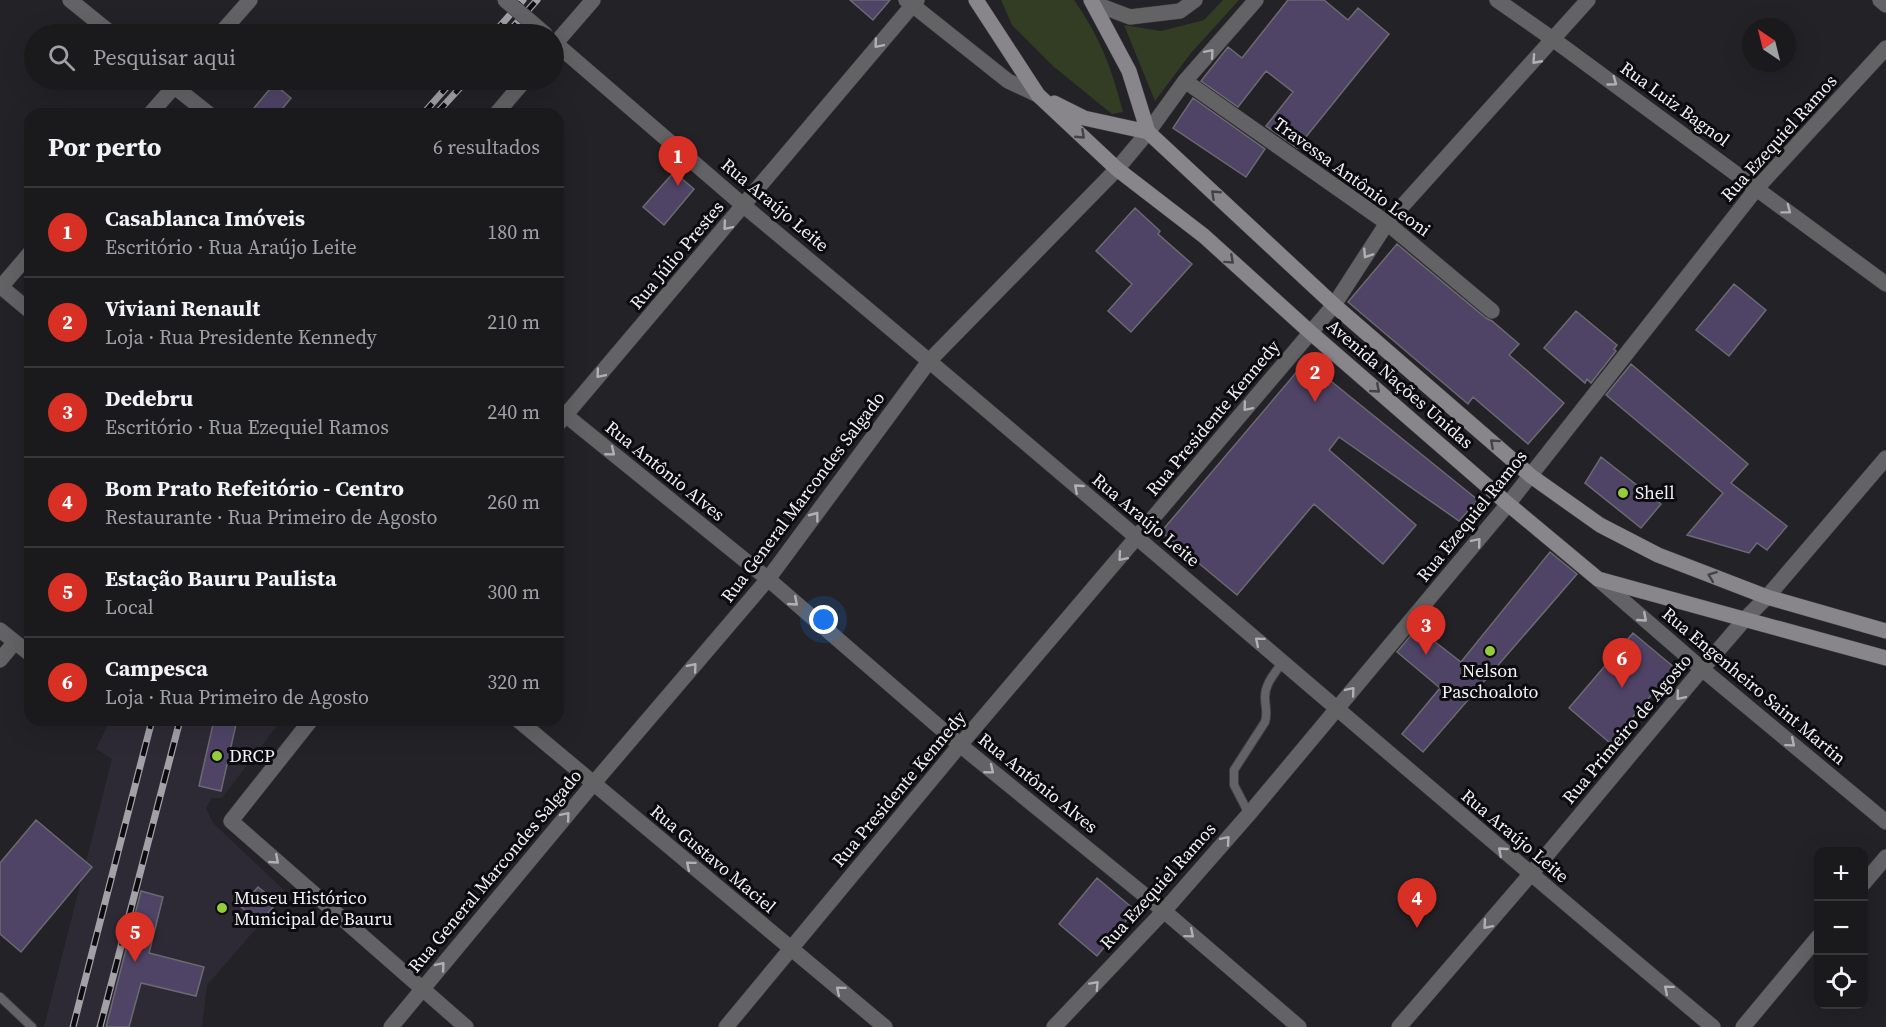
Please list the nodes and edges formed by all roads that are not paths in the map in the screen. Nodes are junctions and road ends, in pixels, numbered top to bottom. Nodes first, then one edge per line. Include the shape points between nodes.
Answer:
1 (70, 0) edge
2 (250, 0) edge
3 (505, 0) edge
4 (592, 0) edge
5 (976, 0) edge
6 (1195, 0) edge
7 (1256, 0) edge
8 (1497, 0) edge
9 (1588, 0) edge
10 (1880, 0) edge
11 (912, 1) edge
12 (1092, 1) edge
13 (1886, 5) edge
14 (100, 24) edge
15 (229, 24) edge
16 (533, 24) edge
17 (564, 29) edge
18 (1554, 40) junction
19 (1886, 48) edge
20 (564, 51) edge
21 (1185, 81) junction
22 (168, 90) edge
23 (182, 90) edge
24 (516, 90) edge
25 (1038, 95) junction
26 (154, 108) edge
27 (202, 108) edge
28 (501, 108) edge
29 (1148, 132) junction
30 (1117, 169) junction
31 (1757, 188) junction
32 (744, 206) junction
33 (1387, 223) junction
34 (24, 259) edge
35 (1886, 284) edge
36 (0, 287) edge
37 (1334, 305) junction
38 (24, 306) edge
39 (1492, 311) dead end
40 (1310, 332) junction
41 (930, 360) junction
42 (564, 411) edge
43 (564, 419) edge
44 (1886, 458) edge
45 (1531, 476) junction
46 (1508, 504) junction
47 (1137, 539) junction
48 (768, 579) junction
49 (1598, 579) junction
50 (1767, 597) junction
51 (1745, 619) junction
52 (0, 630) edge
53 (1886, 631) edge
54 (15, 642) junction
55 (24, 649) edge
56 (1886, 658) edge
57 (0, 660) edge
58 (1283, 661) junction
59 (1702, 669) junction
60 (1336, 709) junction
61 (304, 726) edge
62 (525, 726) edge
63 (960, 745) junction
64 (593, 784) junction
65 (1249, 814) junction
66 (1886, 822) edge
67 (1886, 856) edge
68 (1530, 875) junction
69 (1868, 877) edge
70 (1164, 911) junction
71 (1814, 942) edge
72 (791, 949) junction
73 (422, 990) junction
74 (0, 997) edge
75 (32, 1027) edge
76 (391, 1027) edge
77 (466, 1027) edge
78 (726, 1027) edge
79 (885, 1027) edge
80 (1054, 1027) edge
81 (1299, 1027) edge
82 (1399, 1027) edge
83 (1713, 1027) edge
84 (1743, 1027) edge

1 - 14 street
2 - 15 street
3 - 16 street, Rua Araújo Leite, bridge
4 - 17 street
5 - 25 main road, Avenida Nações Unidas
6 - 12 street via 1180,10 1130,17
21 -> 7 street, Rua General Marcondes Salgado
8 - 18 street, Rua Luiz Bagnol
9 - 18 street, Rua Presidente Kennedy
10 - 13 street
11 - 25 street via 1008,81
11 -> 32 street, Rua Júlio Prestes
12 - 29 main road, Avenida Nações Unidas via 1129,71
18 -> 31 street, Rua Luiz Bagnol
18 -> 33 street, Rua Presidente Kennedy
19 - 31 street, Rua Ezequiel Ramos
20 - 32 street, Rua Araújo Leite
21 - 29 street, Rua General Marcondes Salgado
21 - 33 street, Travessa Antônio Leoni
22 - 26 street
23 - 27 street
24 - 28 street
25 - 29 main road via 1084,118
25 -> 30 main road, Avenida Nações Unidas
29 - 30 street, Rua General Marcondes Salgado
37 -> 29 main road, Avenida Nações Unidas
30 -> 40 main road, Avenida Nações Unidas via 1204,236
30 - 41 street, Rua General Marcondes Salgado
31 -> 35 street, Rua Luiz Bagnol
31 - 45 street, Rua Ezequiel Ramos
32 - 41 street, Rua Araújo Leite
32 -> 42 street, Rua Júlio Prestes
33 -> 37 street, Rua Presidente Kennedy
33 - 39 street, Travessa Antônio Leoni
34 - 36 street
36 - 38 street
37 - 40 street, Rua Presidente Kennedy
45 -> 37 main road, Avenida Nações Unidas
40 -> 46 main road, Avenida Nações Unidas
40 -> 47 street, Rua Presidente Kennedy
47 -> 41 street, Rua Araújo Leite
48 -> 41 street, Rua General Marcondes Salgado
43 -> 48 street, Rua Antônio Alves
44 - 50 street, Rua Primeiro de Agosto
45 - 46 street, Rua Ezequiel Ramos
50 -> 45 main road, Avenida Nações Unidas via 1658,555 1600,525
46 - 49 main road, Avenida Nações Unidas
60 -> 46 street, Rua Ezequiel Ramos
58 -> 47 street, Rua Araújo Leite
47 -> 63 street, Rua Presidente Kennedy
48 -> 63 street, Rua Antônio Alves
64 -> 48 street, Rua General Marcondes Salgado
49 - 51 main road, Avenida Nações Unidas
49 -> 59 street, Rua Engenheiro Saint Martin
50 - 51 street, Rua Primeiro de Agosto
50 - 53 main road, Avenida Nações Unidas
51 - 56 main road, Avenida Nações Unidas
51 - 59 street, Rua Primeiro de Agosto
52 - 54 street
54 - 55 street
54 - 57 street
58 - 60 street, Rua Araújo Leite
58 - 65 lane via 1268,683 1265,722 1234,770 1234,785
59 -> 66 street, Rua Engenheiro Saint Martin
59 -> 68 street, Rua Primeiro de Agosto
60 - 65 street, Rua Ezequiel Ramos
68 -> 60 street, Rua Araújo Leite
61 -> 73 street via 231,821
62 - 64 street, Rua Gustavo Maciel
63 -> 70 street, Rua Antônio Alves
63 - 72 street, Rua Presidente Kennedy
72 -> 64 street, Rua Gustavo Maciel
73 -> 64 street, Rua General Marcondes Salgado
70 -> 65 street, Rua Ezequiel Ramos
67 - 69 street
68 -> 82 street, Rua Primeiro de Agosto
83 -> 68 street, Rua Araújo Leite
80 -> 70 street, Rua Ezequiel Ramos
70 -> 81 street, Rua Antônio Alves
71 - 84 street
72 - 78 street, Rua Presidente Kennedy
79 -> 72 street, Rua Gustavo Maciel
73 - 76 street, Rua General Marcondes Salgado
73 - 77 street
74 - 75 lane

